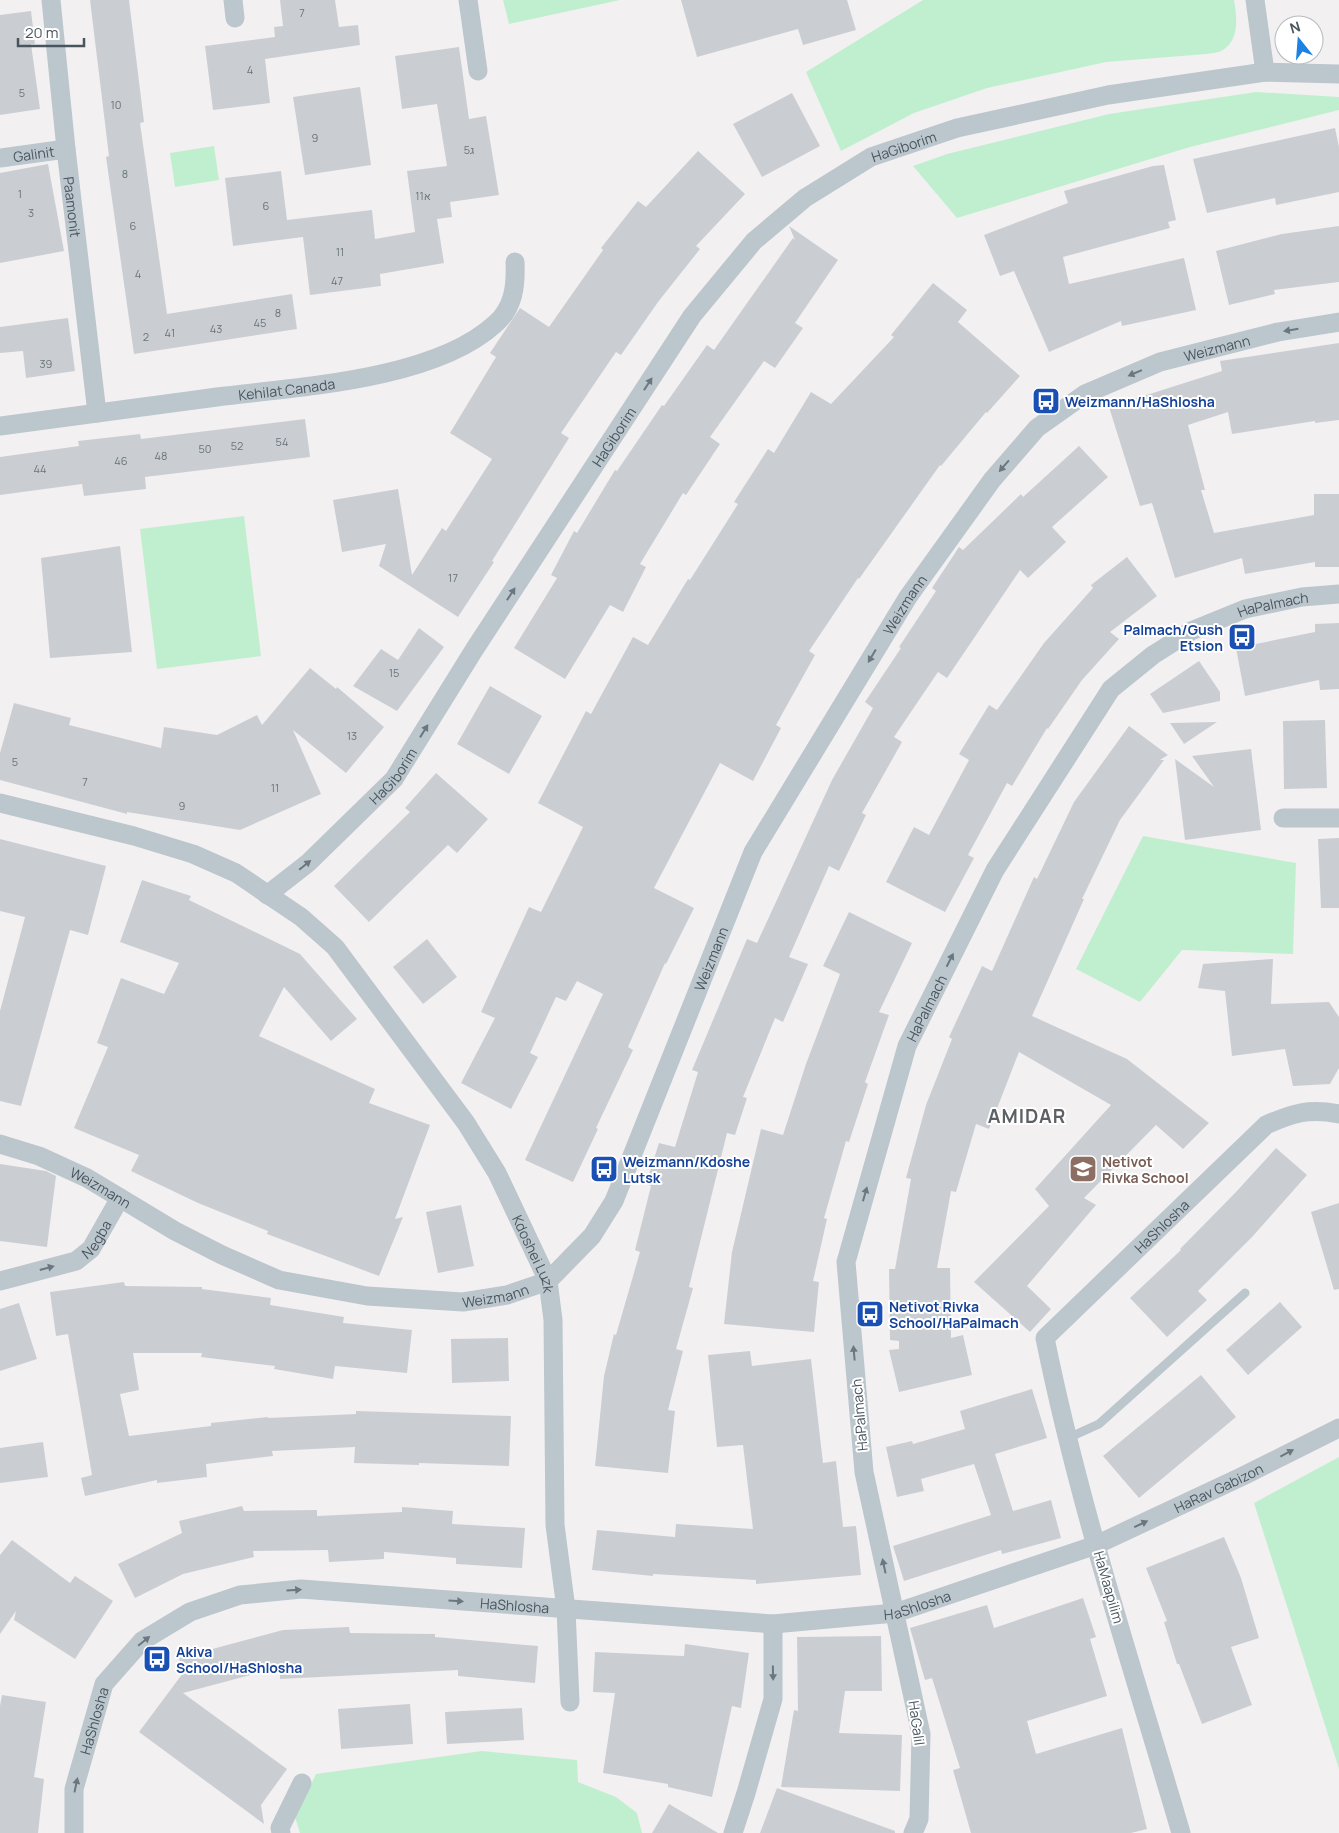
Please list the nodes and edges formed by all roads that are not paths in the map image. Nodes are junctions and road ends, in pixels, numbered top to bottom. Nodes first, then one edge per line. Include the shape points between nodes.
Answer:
1 (51, 0) edge
2 (468, 0) edge
3 (1255, 0) edge
4 (478, 71) dead end
5 (1265, 72) junction
6 (1339, 74) edge
7 (66, 149) junction
8 (0, 158) edge
9 (515, 262) dead end
10 (1339, 322) edge
11 (97, 413) junction
12 (0, 426) edge
13 (1339, 594) edge
14 (0, 803) edge
15 (1283, 818) dead end
16 (1339, 818) edge
17 (267, 895) junction
18 (1339, 1114) edge
19 (0, 1144) edge
20 (120, 1198) junction
21 (0, 1281) edge
22 (548, 1281) junction
23 (1245, 1293) dead end
24 (1044, 1338) joint
25 (1339, 1428) edge
26 (1068, 1438) junction
27 (1096, 1545) junction
28 (566, 1609) junction
29 (895, 1613) junction
30 (773, 1624) junction
31 (570, 1702) dead end
32 (302, 1783) dead end
33 (74, 1833) edge
34 (281, 1833) edge
35 (733, 1833) edge
36 (913, 1833) edge
37 (1181, 1833) edge

1 - 7 street, Paamonit
2 - 4 street
3 - 5 street
5 - 6 street, HaGiborim
17 -> 5 street, HaGiborim via 308,862 394,779 479,641 692,316 754,241 805,198 871,157 957,128 1108,95
7 - 8 street, Galinit
7 - 11 street, Paamonit
9 - 11 street, Kehilat Canada via 516,286 510,305 496,324 473,340 415,366 339,382
10 -> 22 street, Weizmann via 1278,332 1160,362 1085,394 1037,428 992,480 908,597 753,852 614,1201 592,1236
11 - 12 street, Kehilat Canada
29 -> 13 street, HaPalmach via 864,1472 846,1262 907,1046 995,870 1111,689 1153,655 1191,631 1245,609 1302,597
14 - 17 street via 193,854 236,873
15 - 16 street
17 - 22 street, Kdoshei Luzk via 301,916 335,947 466,1123 497,1173
18 - 24 street, HaShlosha via 1308,1111 1266,1125
19 - 20 street, Weizmann via 39,1156 87,1178
21 -> 20 street, Negba via 76,1261 91,1249
20 - 22 street, Weizmann via 222,1255 279,1280 367,1296 463,1302 507,1295
22 - 28 street, Kdoshei Luzk via 553,1320 555,1525
23 - 26 lane via 1099,1424
24 - 26 street, HaMaapilim
27 -> 25 street, HaRav Gabizon
26 - 27 street, HaMaapilim
27 - 29 street, HaShlosha
27 - 37 street, HaMaapilim
28 - 30 street, HaShlosha
28 - 31 street, Kdoshei Luzk
33 -> 28 street, HaShlosha via 74,1789 104,1684 142,1641 190,1612 240,1595 300,1589
29 - 30 street, HaShlosha
29 - 36 street, HaGalil via 921,1734 919,1819
30 -> 35 street via 773,1699
32 - 34 street via 280,1828

